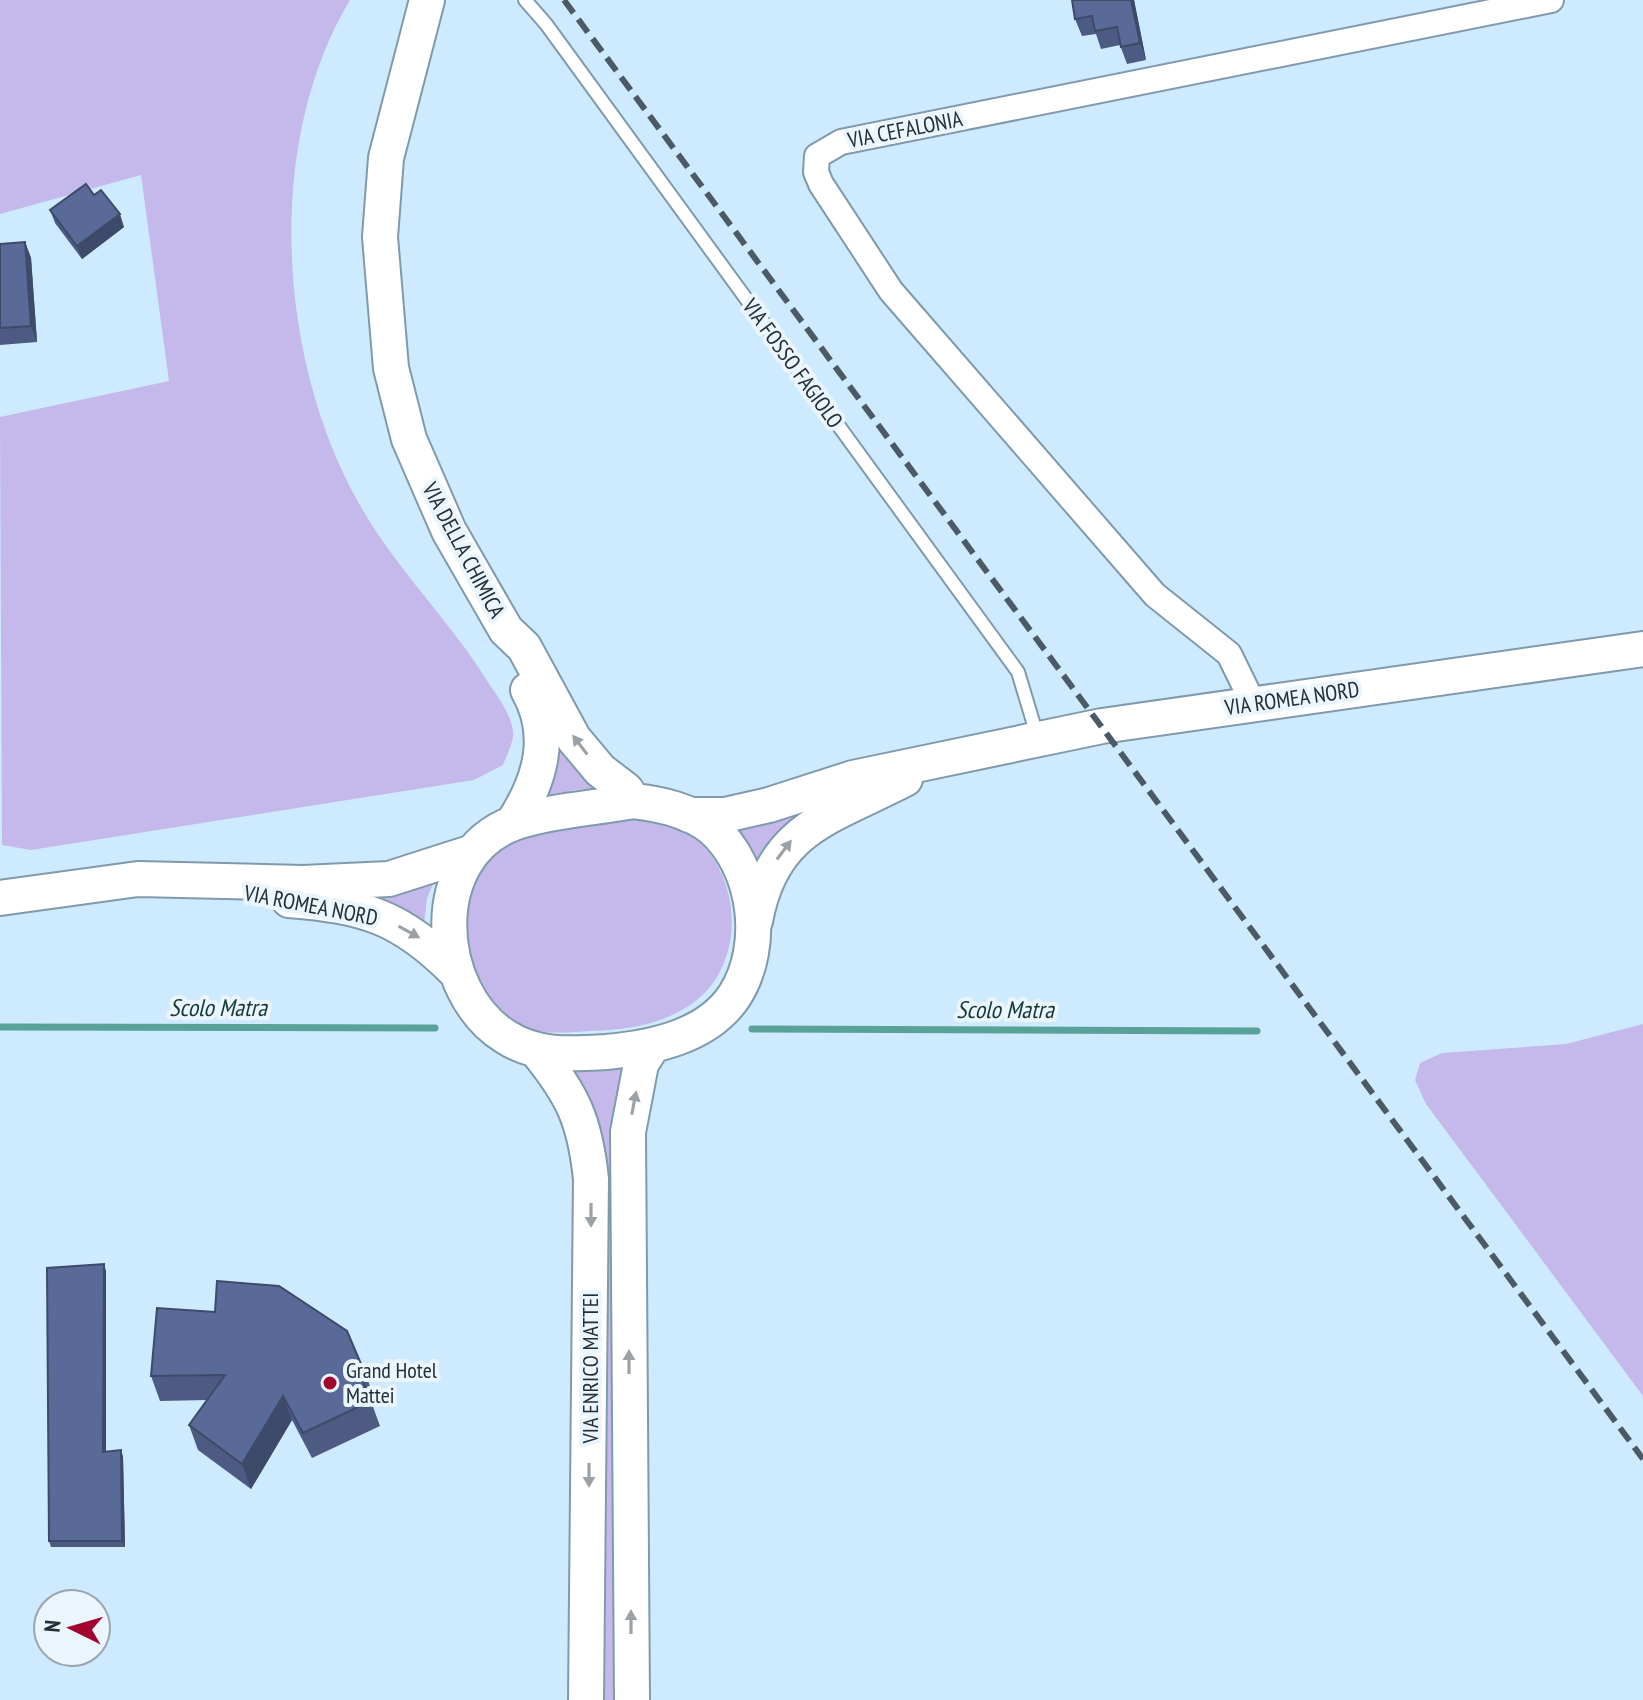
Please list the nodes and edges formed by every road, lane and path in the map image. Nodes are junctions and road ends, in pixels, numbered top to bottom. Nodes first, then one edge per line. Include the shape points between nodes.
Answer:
1 (525, 0) edge
2 (1551, 0) edge
3 (424, 7) edge
4 (506, 630) junction
5 (1643, 649) edge
6 (1253, 703) junction
7 (1038, 739) junction
8 (943, 759) junction
9 (633, 801) junction
10 (689, 815) junction
11 (513, 823) junction
12 (470, 853) junction
13 (199, 882) junction
14 (0, 898) edge
15 (755, 921) junction
16 (455, 971) junction
17 (651, 1048) junction
18 (536, 1050) junction
19 (586, 1700) edge
20 (632, 1700) edge

1 - 7 lane, VIA FOSSO FAGIOLO via 1018,672
2 - 6 street, VIA CEFALONIA via 841,142 817,156 821,184 891,291 1155,595 1229,654
3 - 4 main road, VIA DELLA CHIMICA via 386,158 380,237 391,368 409,439 449,531
9 -> 4 main road, VIA DELLA CHIMICA via 574,739 524,647
4 - 11 main road, VIA DELLA CHIMICA via 543,727 543,752 529,798
5 - 6 main road, VIA ROMEA NORD
6 - 7 main road, VIA ROMEA NORD
7 - 8 main road, VIA ROMEA NORD
8 - 10 main road, VIA ROMEA NORD via 853,778 740,812
15 -> 8 main road, VIA ROMEA NORD via 760,890 790,841
9 - 10 main road via 664,804
9 - 11 main road
10 - 15 main road via 712,829 741,869
11 - 12 main road
12 - 13 main road, VIA ROMEA NORD via 389,879
12 - 16 main road via 448,923
13 - 14 main road, VIA ROMEA NORD via 138,879
13 -> 16 main road, VIA ROMEA NORD via 380,916 424,940
15 - 17 main road via 748,966 734,997 710,1020
16 - 18 main road via 466,998 483,1019 507,1038
17 - 18 main road via 567,1055
20 -> 17 main road, VIA ENRICO MATTEI via 628,1132 641,1064
18 -> 19 main road, VIA ENRICO MATTEI via 565,1086 586,1137 591,1179

